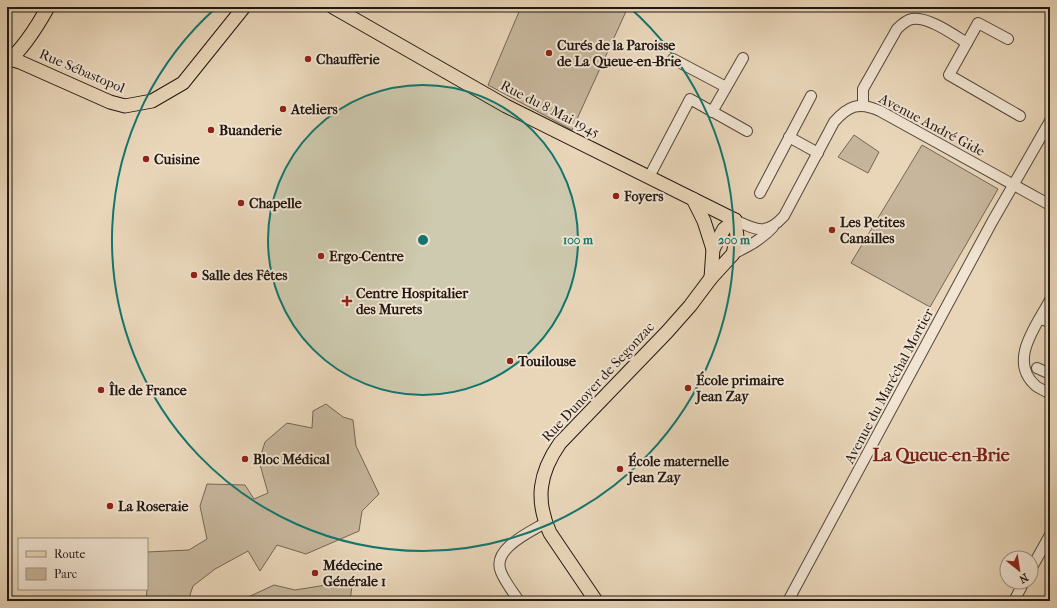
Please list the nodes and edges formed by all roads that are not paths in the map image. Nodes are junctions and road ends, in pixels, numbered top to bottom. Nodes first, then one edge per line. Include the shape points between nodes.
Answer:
1 (48, 7) edge
2 (244, 7) edge
3 (333, 7) edge
4 (1008, 39) dead end
5 (967, 43) junction
6 (743, 58) dead end
7 (673, 59) dead end
8 (9, 61) edge
9 (726, 87) junction
10 (811, 96) dead end
11 (863, 105) junction
12 (712, 112) junction
13 (1020, 116) dead end
14 (1050, 121) edge
15 (747, 131) dead end
16 (789, 137) junction
17 (818, 153) junction
18 (649, 177) junction
19 (1014, 185) junction
20 (760, 193) dead end
21 (693, 199) junction
22 (1050, 205) edge
23 (735, 220) junction
24 (778, 222) junction
25 (713, 249) junction
26 (733, 254) junction
27 (711, 278) junction
28 (1050, 300) edge
29 (1045, 321) edge
30 (1037, 368) dead end
31 (1050, 374) edge
32 (1050, 394) edge
33 (545, 523) junction
34 (1050, 535) edge
35 (1039, 555) edge
36 (1020, 590) edge
37 (519, 601) edge
38 (596, 601) edge
39 (788, 601) edge
40 (1014, 601) edge

1 - 8 main road via 33,32
2 - 8 main road, Rue Sébastopol via 183,83 152,101 125,106 110,102 20,62
3 - 18 main road, Rue du 8 Mai 1945 via 506,106
4 - 5 street via 978,23
5 - 11 street via 923,19 912,19 903,23 897,29 863,89
5 - 13 street via 949,75
6 - 9 street
7 - 9 street
9 - 12 street
10 - 16 street
11 - 17 street, Avenue André Gide via 851,107 834,122
11 - 19 street, Avenue André Gide via 880,111
12 - 15 street
12 - 18 street via 690,99
14 - 19 street, Avenue du Maréchal Mortier
16 - 17 street
16 - 20 street
17 - 24 street, Avenue André Gide via 784,216
18 - 21 main road, Rue du 8 Mai 1945
19 - 22 street, Avenue André Gide
19 - 39 street, Avenue du Maréchal Mortier
21 - 23 main road, Rue du 8 Mai 1945
21 - 25 main road via 704,221
23 - 24 street, Rue du 8 Mai 1945 via 757,230
23 - 25 main road via 724,229
23 - 26 main road via 737,237
24 - 26 street, Avenue André Gide via 761,239
25 - 27 main road
26 - 27 main road, Rue Dunoyer de Segonzac
27 - 33 main road, Rue Dunoyer de Segonzac via 681,316 560,443 546,468 541,487
28 - 29 street
29 - 32 street via 1030,337 1023,357 1030,379
30 - 31 street
33 - 37 street via 510,545 500,558 501,572
33 - 38 main road, Rue Dunoyer de Segonzac
34 - 35 street
36 - 40 street

